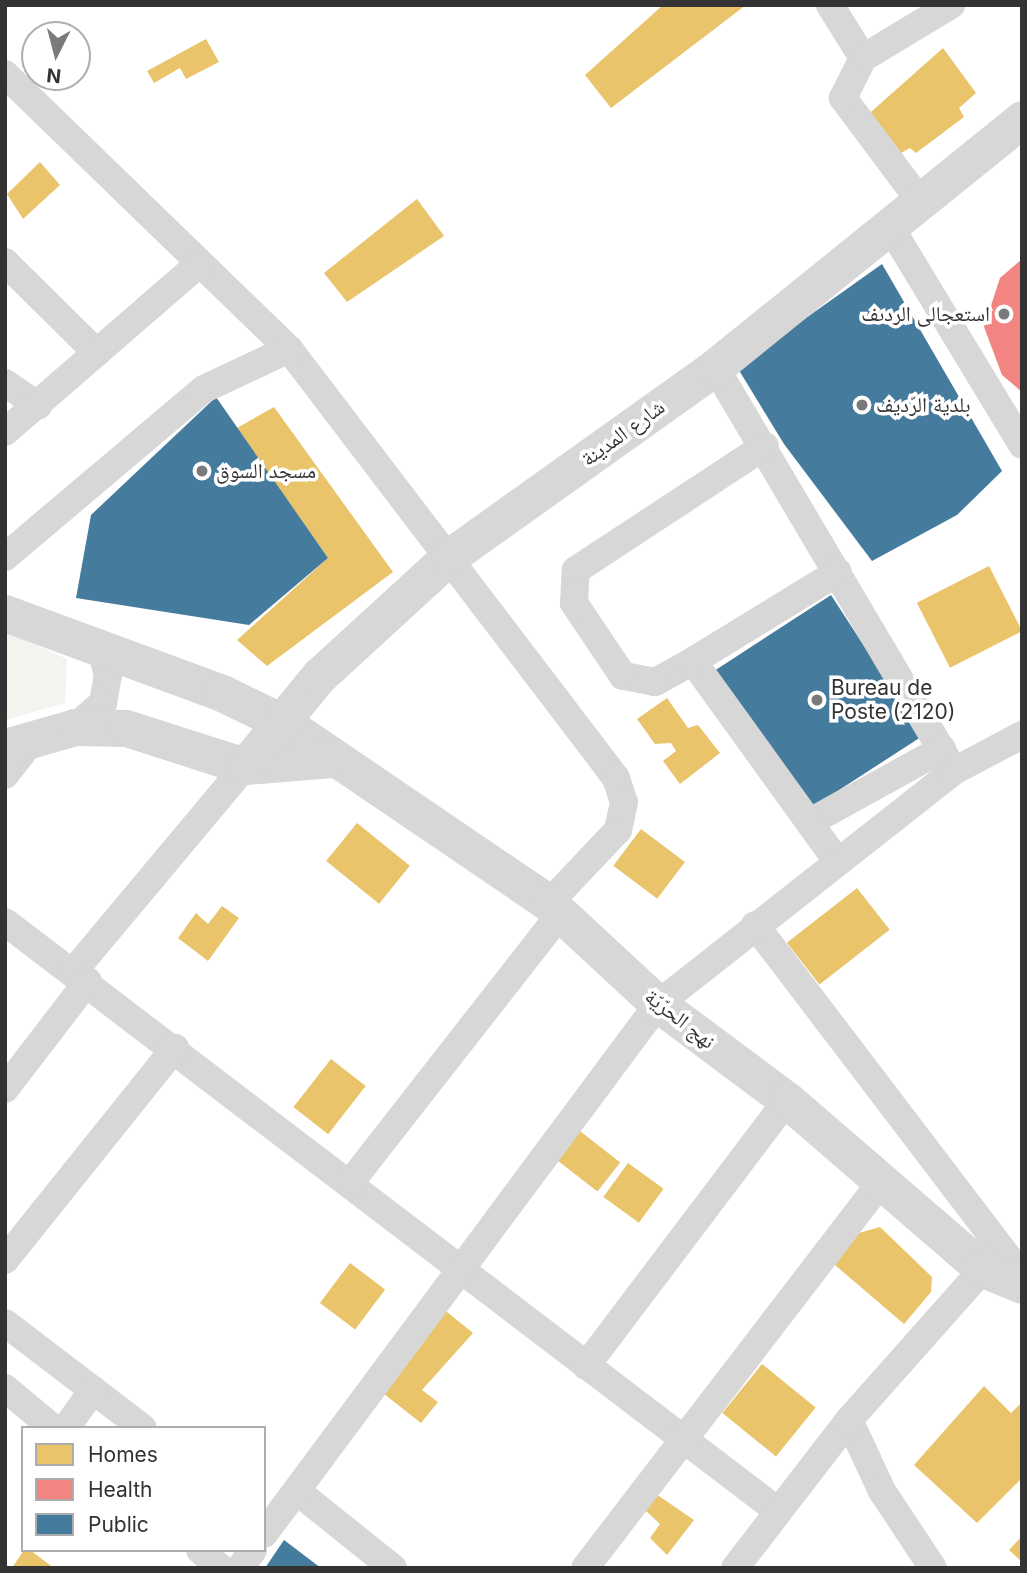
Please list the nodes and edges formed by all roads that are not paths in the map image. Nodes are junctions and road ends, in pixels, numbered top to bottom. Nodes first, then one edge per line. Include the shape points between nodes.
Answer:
1 (830, 5) edge
2 (951, 5) edge
3 (863, 58) junction
4 (5, 74) edge
5 (1022, 119) edge
6 (920, 201) junction
7 (889, 225) junction
8 (5, 262) edge
9 (206, 271) junction
10 (284, 344) junction
11 (97, 353) junction
12 (715, 367) junction
13 (5, 383) edge
14 (37, 405) junction
15 (5, 432) edge
16 (1022, 445) edge
17 (765, 446) junction
18 (5, 557) edge
19 (449, 557) junction
20 (838, 572) junction
21 (5, 613) edge
22 (101, 647) junction
23 (695, 660) junction
24 (284, 723) junction
25 (75, 727) junction
26 (19, 743) edge
27 (1019, 745) edge
28 (332, 760) junction
29 (948, 760) junction
30 (245, 766) junction
31 (5, 775) edge
32 (810, 822) junction
33 (837, 861) junction
34 (554, 909) junction
35 (5, 922) edge
36 (755, 925) junction
37 (80, 977) junction
38 (658, 1004) junction
39 (175, 1048) junction
40 (5, 1089) edge
41 (786, 1100) junction
42 (882, 1181) junction
43 (350, 1183) junction
44 (5, 1260) edge
45 (463, 1269) junction
46 (983, 1269) junction
47 (1022, 1276) edge
48 (1022, 1285) edge
49 (5, 1323) edge
50 (586, 1366) junction
51 (5, 1388) edge
52 (93, 1390) junction
53 (849, 1420) junction
54 (51, 1426) edge
55 (67, 1426) edge
56 (139, 1426) edge
57 (681, 1438) junction
58 (298, 1492) junction
59 (778, 1511) junction
60 (266, 1527) edge
61 (202, 1552) edge
62 (252, 1552) edge
63 (221, 1568) edge
64 (240, 1568) edge
65 (393, 1568) edge
66 (585, 1568) edge
67 (735, 1568) edge
68 (933, 1568) edge

1 - 3 street
2 - 3 street
3 - 6 street via 843,98
4 - 9 street
5 - 6 street, شارع المدينة
6 - 7 street, شارع المدينة
7 - 12 street, شارع المدينة
7 - 16 street
8 - 11 street
9 - 10 street
9 - 11 street
10 - 18 street via 204,389
10 - 19 street
11 - 14 street
12 - 17 street
12 - 19 street, شارع المدينة
13 - 14 street
14 - 15 street
17 - 20 street
17 - 23 street via 576,570 574,603 623,676 655,682
19 - 24 street, شارع المدينة via 319,676
19 - 34 street via 623,792 618,830
20 - 23 street
20 - 29 street
21 - 22 street, نهج الحرّيّة
22 - 24 street, نهج الحرّيّة
22 - 25 street via 108,676 103,703
23 - 32 street
24 - 28 street, نهج الحرّيّة
24 - 30 street, شارع المدينة
25 - 26 street
25 - 30 street via 126,728
26 - 31 street
27 - 29 street
28 - 30 street
28 - 34 street, نهج الحرّيّة
29 - 32 street
29 - 33 street
30 - 37 street
32 - 33 street
33 - 36 street
34 - 38 street, نهج الحرّيّة
34 - 43 street
35 - 37 street
36 - 38 street
36 - 47 street
37 - 39 street
37 - 40 street
38 - 41 street, نهج الحرّيّة
38 - 45 street
39 - 43 street
39 - 44 street
41 - 42 street, نهج الحرّيّة
41 - 50 street
42 - 46 street, نهج الحرّيّة
42 - 57 street
43 - 45 street
45 - 50 street
45 - 58 street
46 - 48 street, نهج الحرّيّة
46 - 53 street
49 - 52 street
50 - 57 street
51 - 54 street
52 - 55 street
52 - 56 street
53 - 59 street
53 - 68 street via 882,1491
57 - 59 street
57 - 66 street
58 - 60 street
58 - 65 street
59 - 67 street
61 - 63 street
62 - 64 street

